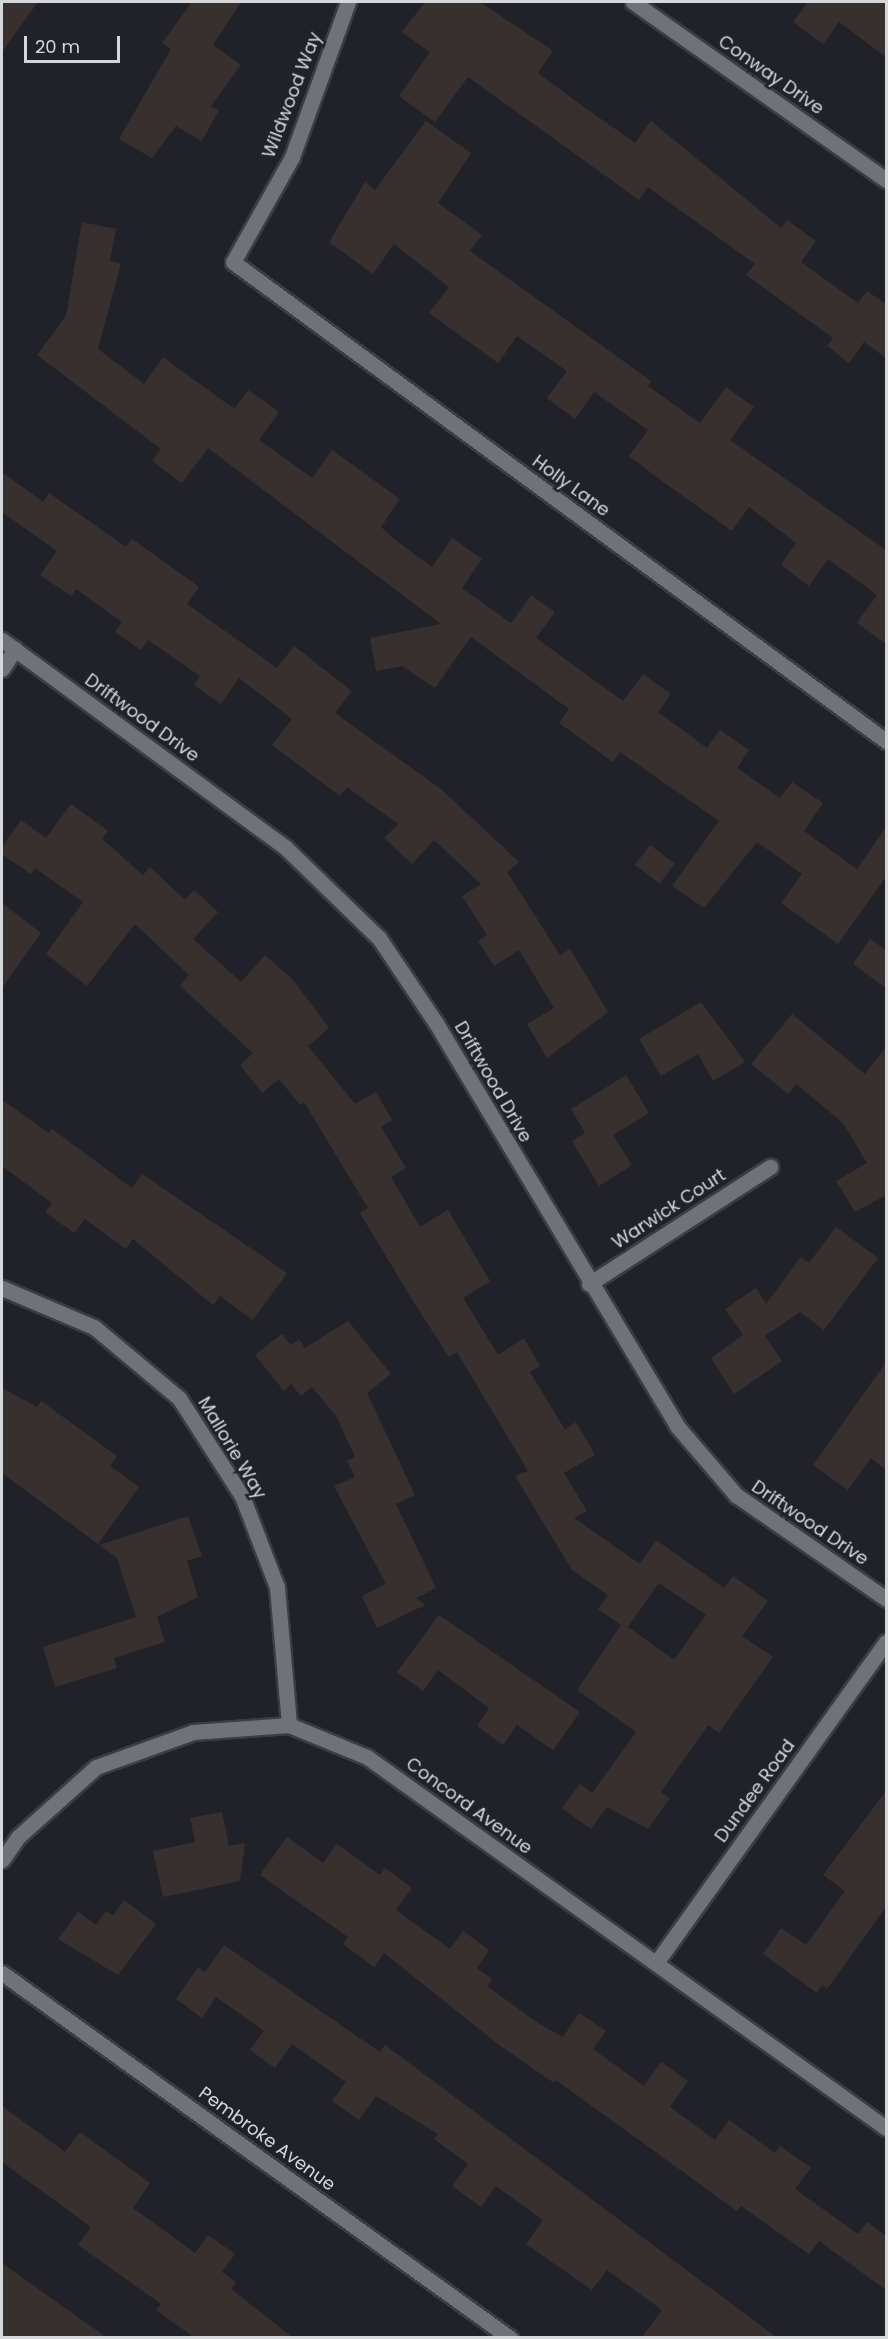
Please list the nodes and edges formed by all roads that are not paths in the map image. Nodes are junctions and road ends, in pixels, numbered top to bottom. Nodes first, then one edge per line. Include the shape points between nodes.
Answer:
1 (348, 2) edge
2 (633, 2) edge
3 (886, 180) edge
4 (233, 262) joint
5 (2, 640) edge
6 (15, 649) junction
7 (2, 669) edge
8 (886, 741) edge
9 (770, 1167) dead end
10 (589, 1284) junction
11 (2, 1288) edge
12 (886, 1599) edge
13 (886, 1642) edge
14 (289, 1725) junction
15 (2, 1860) edge
16 (656, 1963) junction
17 (2, 1972) edge
18 (886, 2128) edge
19 (510, 2337) edge

1 - 4 street, Wildwood Way via 292,157
2 - 3 street, Conway Drive
4 - 8 street, Holly Lane
5 - 6 street, Driftwood Drive
6 - 7 street
6 - 10 street, Driftwood Drive via 286,848 379,938 436,1023
9 - 10 street, Warwick Court
10 - 12 street, Driftwood Drive via 677,1426 736,1495
11 - 14 street, Mallorie Way via 94,1327 179,1398 242,1496 277,1587
13 - 16 street, Dundee Road
14 - 15 street, Concord Avenue via 193,1732 96,1767 18,1837
14 - 16 street, Concord Avenue via 367,1757
16 - 18 street, Concord Avenue
17 - 19 street, Pembroke Avenue

